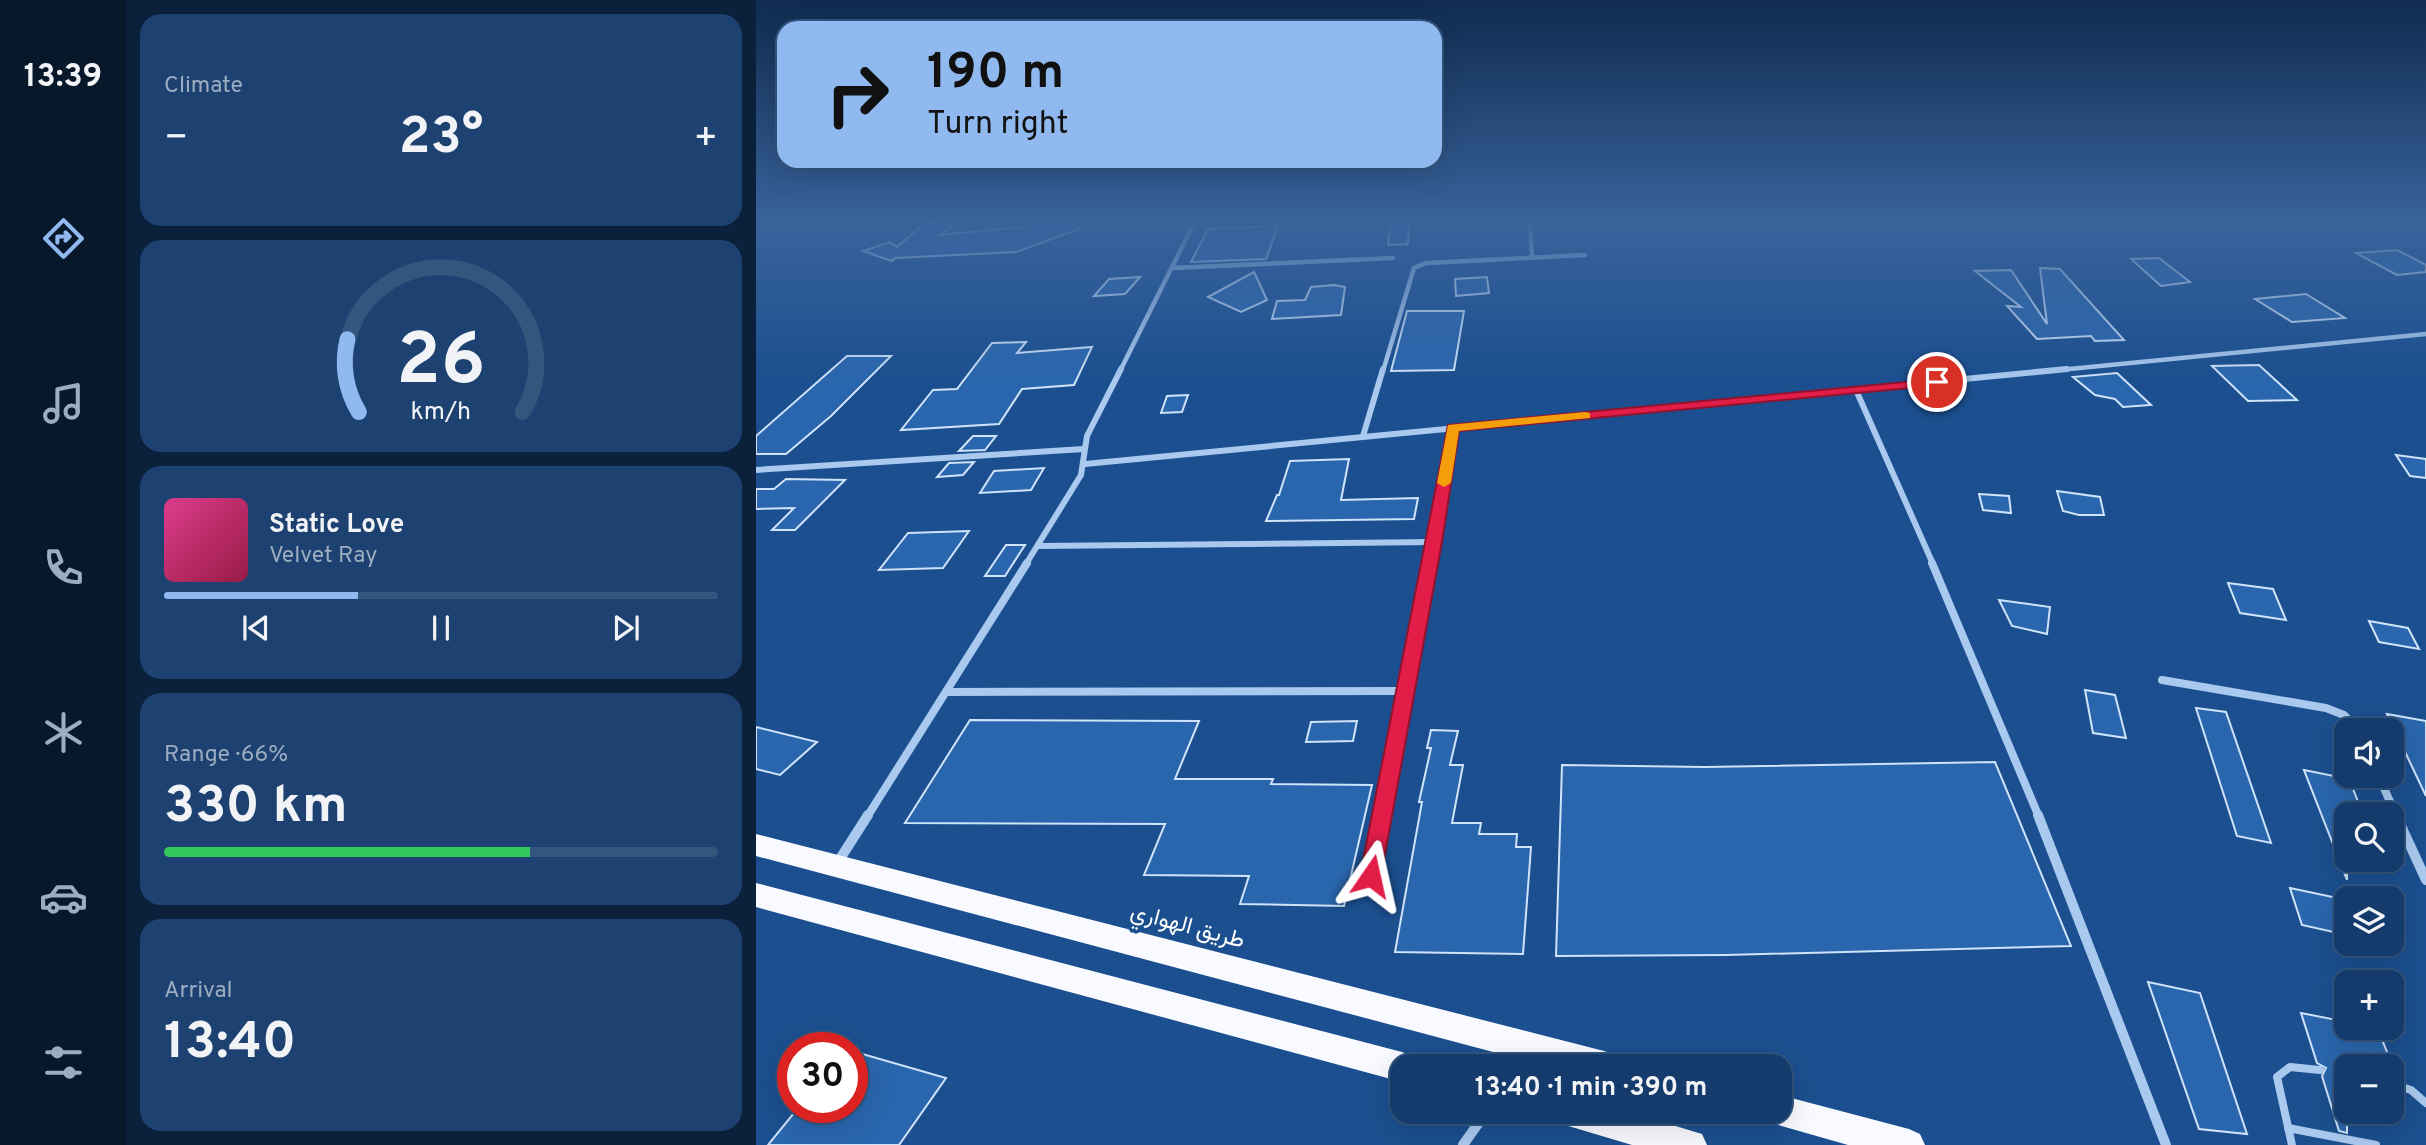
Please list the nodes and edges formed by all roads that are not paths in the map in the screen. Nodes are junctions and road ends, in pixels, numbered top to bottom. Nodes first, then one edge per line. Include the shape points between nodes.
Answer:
1 (1169, 274) edge
2 (1412, 274) edge
3 (2426, 334) edge
4 (1856, 390) junction
5 (1453, 428) junction
6 (1363, 436) junction
7 (1084, 449) junction
8 (1085, 464) junction
9 (756, 470) edge
10 (1434, 542) junction
11 (1038, 547) junction
12 (2162, 680) dead end
13 (1406, 691) junction
14 (948, 692) junction
15 (2347, 718) edge
16 (2384, 788) edge
17 (756, 845) edge
18 (836, 866) junction
19 (1371, 876) dead end
20 (2426, 880) edge
21 (756, 895) edge
22 (1558, 1054) edge
23 (1390, 1064) edge
24 (2319, 1070) dead end
25 (2404, 1088) edge
26 (2426, 1103) edge
27 (1792, 1114) edge
28 (1477, 1124) edge
29 (1614, 1124) edge
30 (2288, 1128) junction
31 (1463, 1145) edge
32 (1692, 1145) edge
33 (1909, 1145) edge
34 (2166, 1145) edge
35 (2292, 1145) edge
36 (2376, 1145) edge

1 - 7 street
2 - 6 street
3 - 4 street
4 - 5 street
4 - 34 street via 2012,750
5 - 6 street
5 - 10 street
6 - 8 street
7 - 8 street
7 - 9 street
8 - 11 street
10 - 11 street
10 - 13 street
11 - 14 street
12 - 15 street via 2326,708
13 - 14 street
13 - 19 street
14 - 18 street
16 - 20 street
17 - 18 highway, طريق الهواري
18 - 22 highway, طريق الهواري
21 - 23 highway
24 - 30 lane via 2288,1066 2277,1077
25 - 26 lane
27 - 33 highway
28 - 31 street
29 - 32 highway
30 - 35 lane
30 - 36 lane

